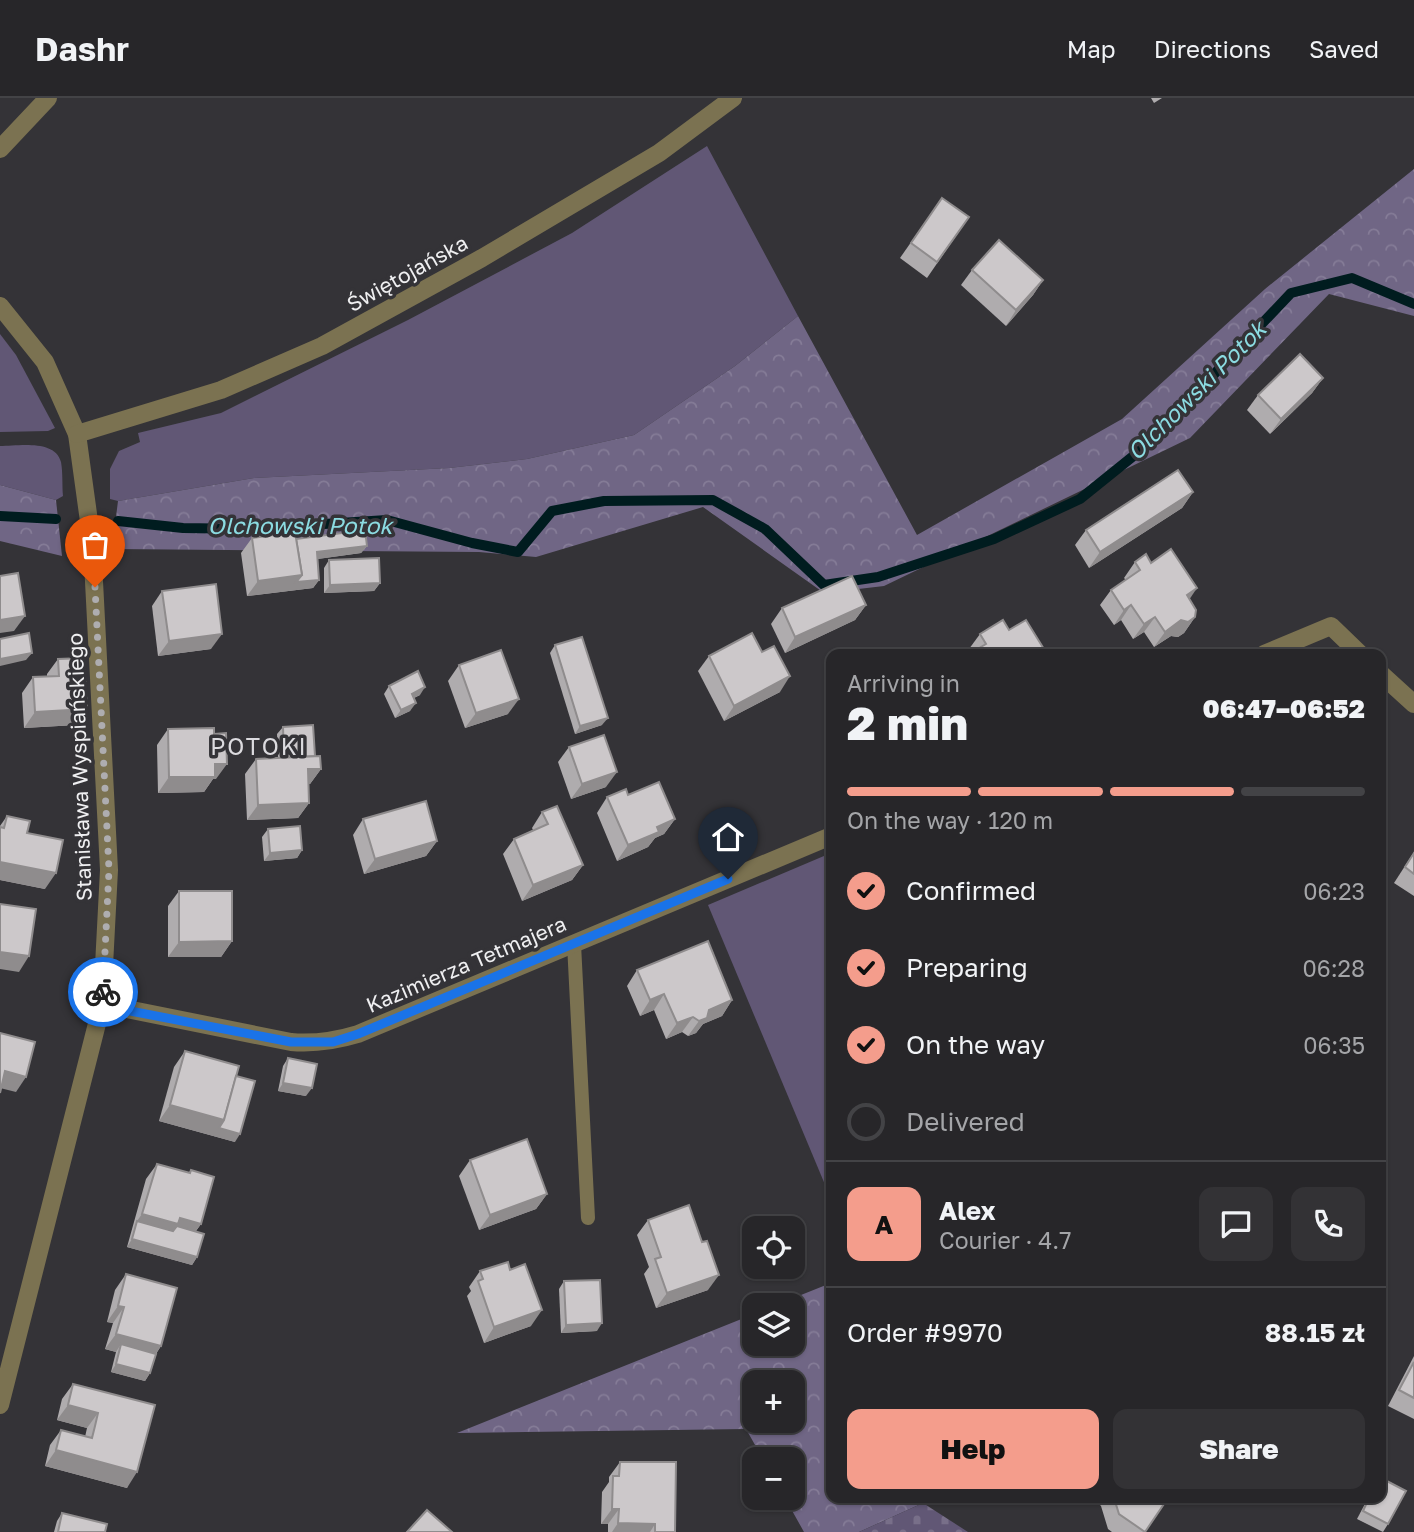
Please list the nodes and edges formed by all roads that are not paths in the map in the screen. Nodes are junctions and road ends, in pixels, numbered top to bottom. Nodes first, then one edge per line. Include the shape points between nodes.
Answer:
1 (47, 98) edge
2 (733, 98) edge
3 (0, 149) edge
4 (0, 306) edge
5 (77, 435) junction
6 (1276, 649) edge
7 (1355, 649) edge
8 (1386, 679) edge
9 (1414, 704) edge
10 (826, 838) edge
11 (573, 944) junction
12 (102, 1004) junction
13 (588, 1218) dead end
14 (0, 1405) edge

1 - 3 street
2 - 5 street, Świętojańska via 659,153 323,345 221,390
4 - 5 street, Stanisława Wyspiańskiego via 45,362
5 - 12 street, Stanisława Wyspiańskiego via 92,543 108,843
6 - 7 street via 1331,626
8 - 9 street
10 - 11 street, Kazimierza Tetmajera
11 - 12 street, Kazimierza Tetmajera via 333,1042 291,1042
11 - 13 lane
12 - 14 street, Stanisława Wyspiańskiego

